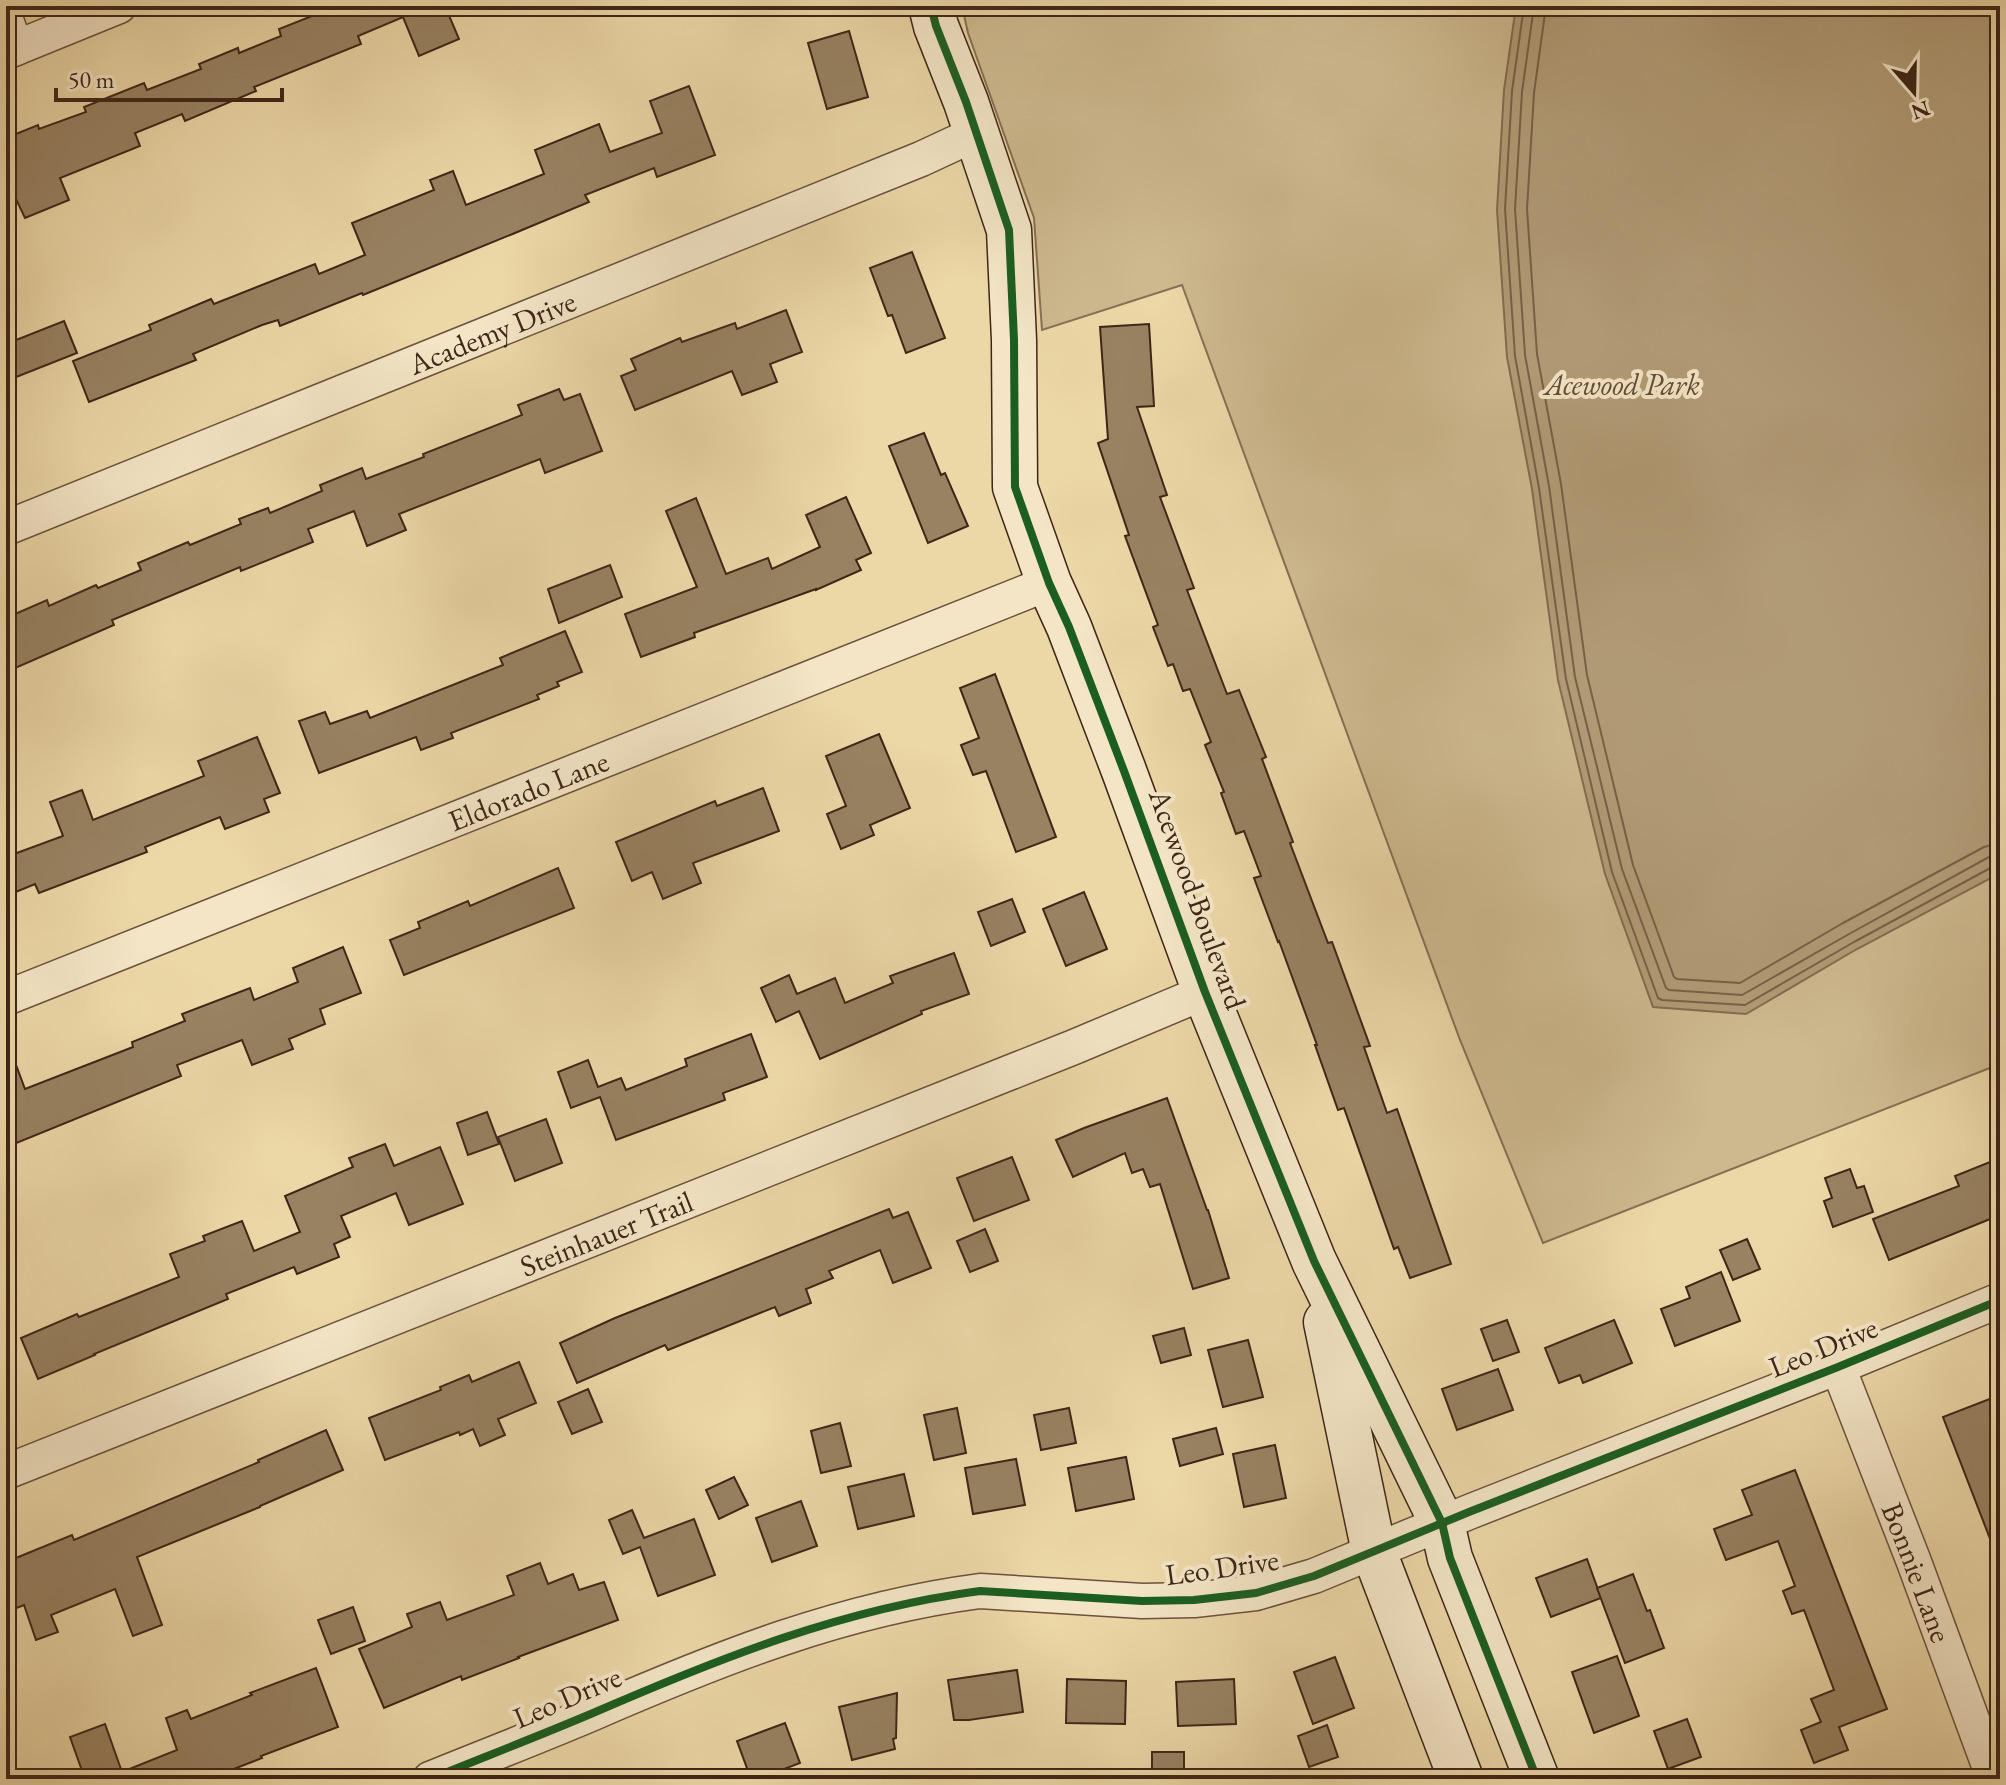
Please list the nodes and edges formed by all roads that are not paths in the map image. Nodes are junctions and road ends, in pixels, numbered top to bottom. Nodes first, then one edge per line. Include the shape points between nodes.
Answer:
1 (119, 6) edge
2 (931, 6) edge
3 (9, 40) edge
4 (977, 133) junction
5 (6, 528) edge
6 (1049, 583) junction
7 (1205, 992) junction
8 (6, 998) edge
9 (1314, 1261) junction
10 (2000, 1300) edge
11 (1838, 1367) junction
12 (6, 1472) edge
13 (1442, 1523) junction
14 (1374, 1552) junction
15 (430, 1779) edge
16 (1461, 1779) edge
17 (1537, 1779) edge
18 (1994, 1779) edge

1 - 3 street
2 - 4 street, Acewood Boulevard
4 - 5 street, Academy Drive
4 - 6 street, Acewood Boulevard via 1009,230 1015,487
6 - 7 street, Acewood Boulevard
6 - 8 street, Eldorado Lane
7 - 9 street, Acewood Boulevard
7 - 12 street, Steinhauer Trail
9 - 13 street, Acewood Boulevard
9 - 14 street, Acewood Boulevard
10 - 11 street, Leo Drive
11 - 13 street, Leo Drive
11 - 18 street, Bonnie Lane
13 - 14 street, Leo Drive
13 - 17 street, Acewood Boulevard via 1450,1558
14 - 15 street, Leo Drive via 1256,1593 1142,1601 980,1591 844,1618 748,1649
14 - 16 street, Acewood Boulevard

